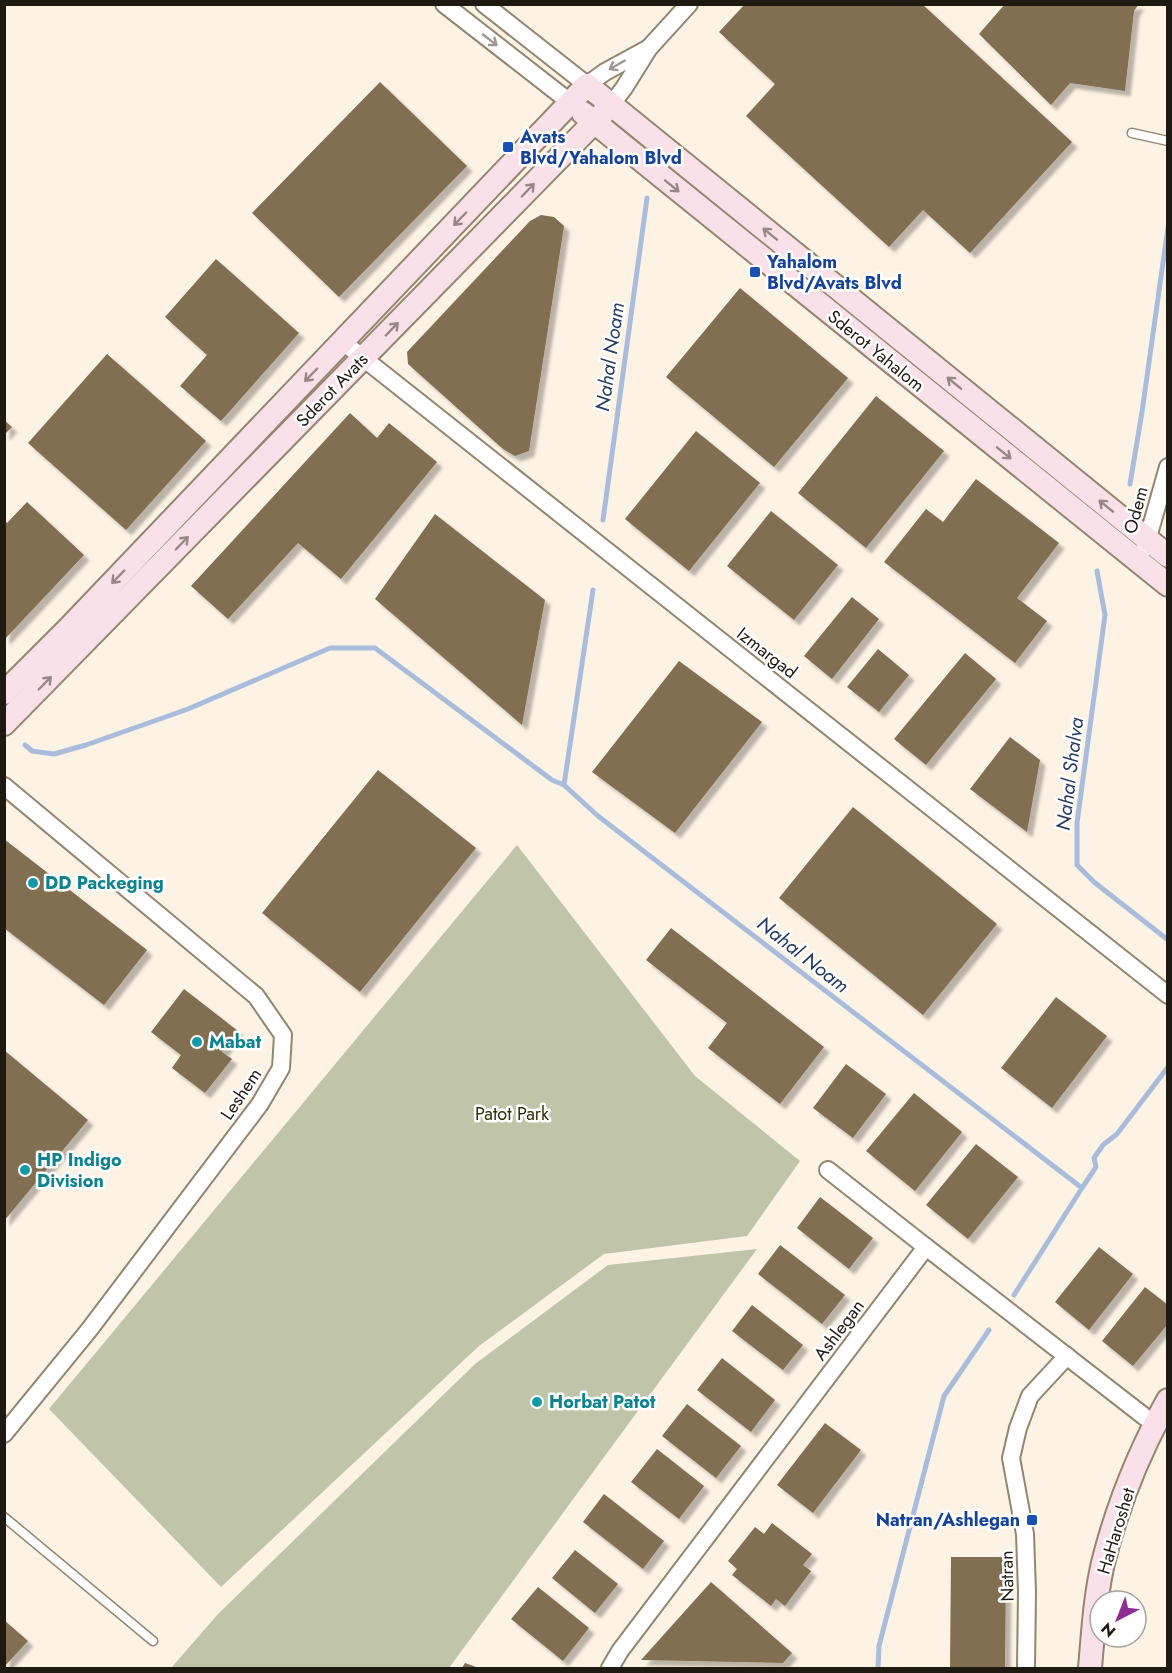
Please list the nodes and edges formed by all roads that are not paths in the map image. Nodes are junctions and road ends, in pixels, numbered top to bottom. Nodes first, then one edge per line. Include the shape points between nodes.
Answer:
1 (444, 4) edge
2 (484, 4) edge
3 (689, 4) edge
4 (648, 48) junction
5 (587, 85) junction
6 (571, 103) junction
7 (611, 105) junction
8 (594, 123) junction
9 (1132, 133) dead end
10 (1167, 141) edge
11 (343, 342) junction
12 (363, 358) junction
13 (1167, 467) edge
14 (1148, 540) junction
15 (1167, 556) edge
16 (1141, 564) junction
17 (1167, 585) edge
18 (4, 693) edge
19 (4, 724) edge
20 (4, 786) edge
21 (1167, 995) edge
22 (828, 1170) dead end
23 (926, 1247) junction
24 (1066, 1356) junction
25 (1167, 1400) edge
26 (1154, 1424) junction
27 (4, 1434) edge
28 (4, 1517) edge
29 (153, 1641) dead end
30 (610, 1668) edge
31 (1026, 1668) edge
32 (1090, 1668) edge

1 -> 6 street, Sderot Yahalom
2 - 5 street, Sderot Yahalom
3 - 4 street, Sderot Avats
4 -> 5 street, Sderot Avats
4 - 7 street, Sderot Avats
5 - 6 street, Sderot Avats
5 - 7 street, Sderot Yahalom
6 - 8 street, Sderot Yahalom
6 -> 11 street, Sderot Avats
7 - 8 street, Sderot Avats
14 -> 7 street, Sderot Yahalom
12 -> 8 street, Sderot Avats
8 -> 16 street, Sderot Yahalom
9 - 10 lane
11 - 12 street, Izmargad
11 -> 18 street, Sderot Avats
19 -> 12 street, Sderot Avats
12 - 21 street, Izmargad
13 - 14 street, Odem
14 - 15 street, Sderot Yahalom
14 - 16 street, Odem
16 - 17 street, Sderot Yahalom
20 - 27 street, Leshem via 256,996 283,1035 281,1068 260,1104 89,1330
22 - 23 street
23 - 24 street
23 - 30 street, Ashlegan
24 - 26 street
24 - 31 street, Natran via 1030,1396 1011,1458 1025,1534
25 - 26 street, HaHaroshet
26 - 32 street, HaHaroshet via 1121,1504 1103,1564
28 - 29 lane

